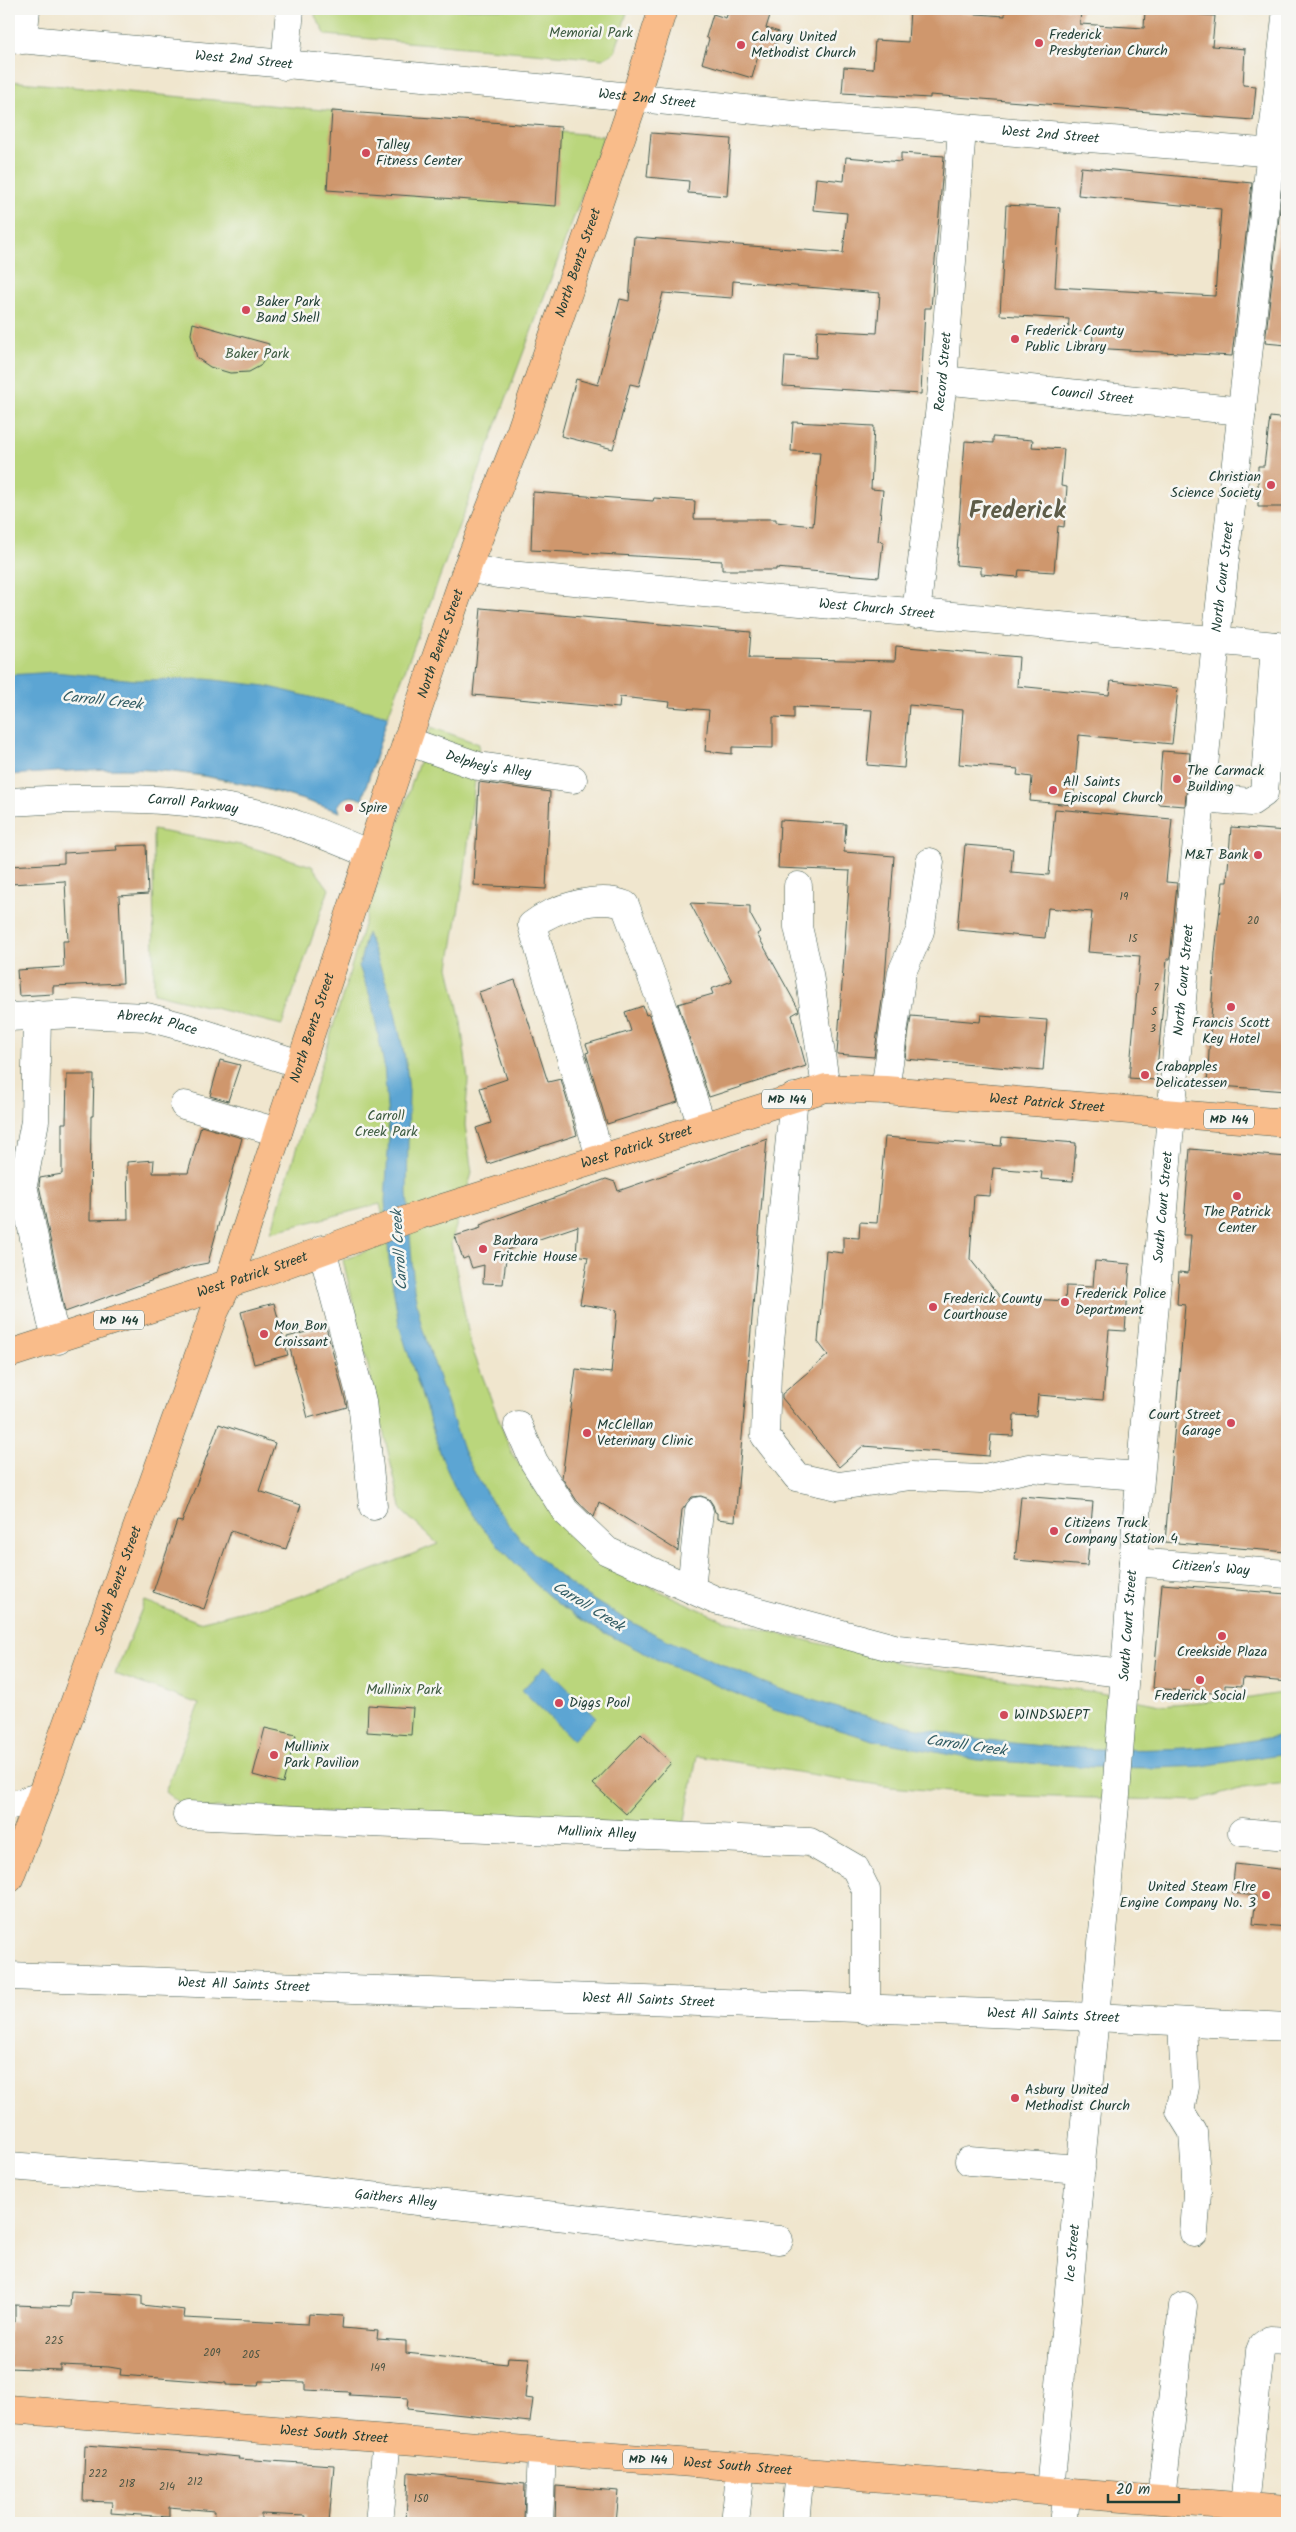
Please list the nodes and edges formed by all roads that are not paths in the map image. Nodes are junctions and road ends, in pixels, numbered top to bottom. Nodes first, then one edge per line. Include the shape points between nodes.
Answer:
1 (26, 9) edge
2 (290, 9) edge
3 (663, 9) edge
4 (1287, 9) edge
5 (16, 39) edge
6 (285, 66) junction
7 (635, 97) junction
8 (962, 129) junction
9 (1279, 153) edge
10 (943, 380) junction
11 (1242, 410) junction
12 (467, 568) junction
13 (916, 614) junction
14 (1216, 640) junction
15 (1281, 646) edge
16 (407, 741) junction
17 (573, 778) dead end
18 (1201, 798) junction
19 (9, 802) edge
20 (370, 854) junction
21 (930, 862) dead end
22 (798, 886) dead end
23 (37, 1015) junction
24 (9, 1017) edge
25 (300, 1064) junction
26 (826, 1088) junction
27 (885, 1090) junction
28 (794, 1097) junction
29 (184, 1105) dead end
30 (1171, 1115) junction
31 (1287, 1123) edge
32 (702, 1126) junction
33 (278, 1132) junction
34 (600, 1157) junction
35 (322, 1250) junction
36 (228, 1284) junction
37 (58, 1340) junction
38 (9, 1354) edge
39 (518, 1425) dead end
40 (1140, 1476) junction
41 (373, 1506) dead end
42 (699, 1511) dead end
43 (1133, 1562) junction
44 (1272, 1566) edge
45 (691, 1589) junction
46 (1124, 1672) junction
47 (41, 1796) junction
48 (9, 1806) edge
49 (187, 1815) dead end
50 (1242, 1832) dead end
51 (1287, 1836) edge
52 (9, 1879) edge
53 (9, 1976) edge
54 (866, 2010) junction
55 (1095, 2017) junction
56 (1182, 2022) junction
57 (1287, 2027) edge
58 (969, 2161) dead end
59 (9, 2166) edge
60 (1080, 2169) junction
61 (1194, 2233) dead end
62 (779, 2240) dead end
63 (1183, 2306) dead end
64 (1287, 2341) edge
65 (9, 2409) edge
66 (387, 2439) junction
67 (542, 2450) junction
68 (741, 2466) junction
69 (800, 2471) junction
70 (1058, 2491) junction
71 (1161, 2499) junction
72 (1244, 2506) junction
73 (1287, 2510) edge
74 (379, 2523) edge
75 (539, 2523) edge
76 (734, 2523) edge
77 (795, 2523) edge
78 (1063, 2523) edge

1 - 5 street
2 - 6 street
3 - 7 main road, North Bentz Street
4 - 9 street, North Court Street
5 - 6 street, West 2nd Street
6 - 7 street, West 2nd Street
7 - 8 street, West 2nd Street
7 - 12 main road, North Bentz Street via 521,430
8 - 9 street, West 2nd Street
8 - 10 street, Record Street
9 - 11 street, North Court Street
10 - 11 street, Council Street
10 - 13 street, Record Street
11 - 14 street, North Court Street
12 - 13 street, West Church Street via 498,574
12 - 16 main road, North Bentz Street
13 - 14 street, West Church Street
14 - 15 street, West Church Street
14 - 18 street, North Court Street
15 - 18 street via 1264,793 1251,802
16 - 17 street, Delphey's Alley via 478,766
16 - 20 main road, North Bentz Street
18 - 30 street, North Court Street
19 - 20 street, Carroll Parkway via 89,798 184,802 256,813
20 - 25 main road, North Bentz Street
21 - 27 street via 920,931 902,972
22 - 26 street via 798,926 810,974
23 - 24 street, Abrecht Place
23 - 25 street, Abrecht Place via 147,1017
23 - 37 street via 35,1121 23,1185
25 - 33 main road, North Bentz Street
26 - 27 main road, West Patrick Street / MD 144
26 - 28 main road, West Patrick Street / MD 144
27 - 30 main road, West Patrick Street / MD 144
28 - 32 main road, West Patrick Street / MD 144
28 - 40 street via 766,1373 765,1436 797,1477 838,1486 911,1476 981,1479 1029,1468
29 - 33 street
30 - 31 main road, West Patrick Street / MD 144
30 - 40 street, South Court Street
32 - 34 main road, West Patrick Street / MD 144
32 - 34 street via 625,905 615,901 597,901 546,914 532,925
33 - 36 main road, North Bentz Street
34 - 35 main road, West Patrick Street / MD 144
35 - 36 main road, West Patrick Street / MD 144
35 - 41 street via 362,1401
36 - 37 main road, West Patrick Street / MD 144
36 - 47 main road, South Bentz Street via 214,1313
37 - 38 main road, West Patrick Street / MD 144
39 - 45 street via 534,1462 565,1511 601,1546
40 - 43 street, South Court Street
42 - 45 street
43 - 44 street, Citizen's Way
43 - 46 street, South Court Street
45 - 46 street via 715,1600 898,1649
46 - 55 street, South Court Street
47 - 48 street
47 - 52 main road, South Bentz Street
49 - 54 street, Mullinix Alley via 810,1842 855,1868 866,1890
50 - 51 street
53 - 54 street, West All Saints Street
54 - 55 street, West All Saints Street
55 - 56 street, West All Saints Street
55 - 60 street, Ice Street
56 - 57 street, West All Saints Street
56 - 61 street via 1185,2087 1180,2111 1193,2132 1197,2193
58 - 60 street
59 - 62 street, Gaithers Alley via 296,2188
60 - 70 street, Ice Street
63 - 71 street
64 - 72 street via 1270,2340 1260,2351
65 - 66 main road, West South Street / MD 144
66 - 67 main road, West South Street / MD 144
66 - 74 street
67 - 68 main road, West South Street / MD 144
67 - 75 street
68 - 69 main road, West South Street / MD 144
68 - 76 street
69 - 70 main road, West South Street / MD 144
69 - 77 street
70 - 71 main road, West South Street / MD 144
70 - 78 street, Ice Street
71 - 72 main road, West South Street / MD 144
72 - 73 main road, West South Street / MD 144

